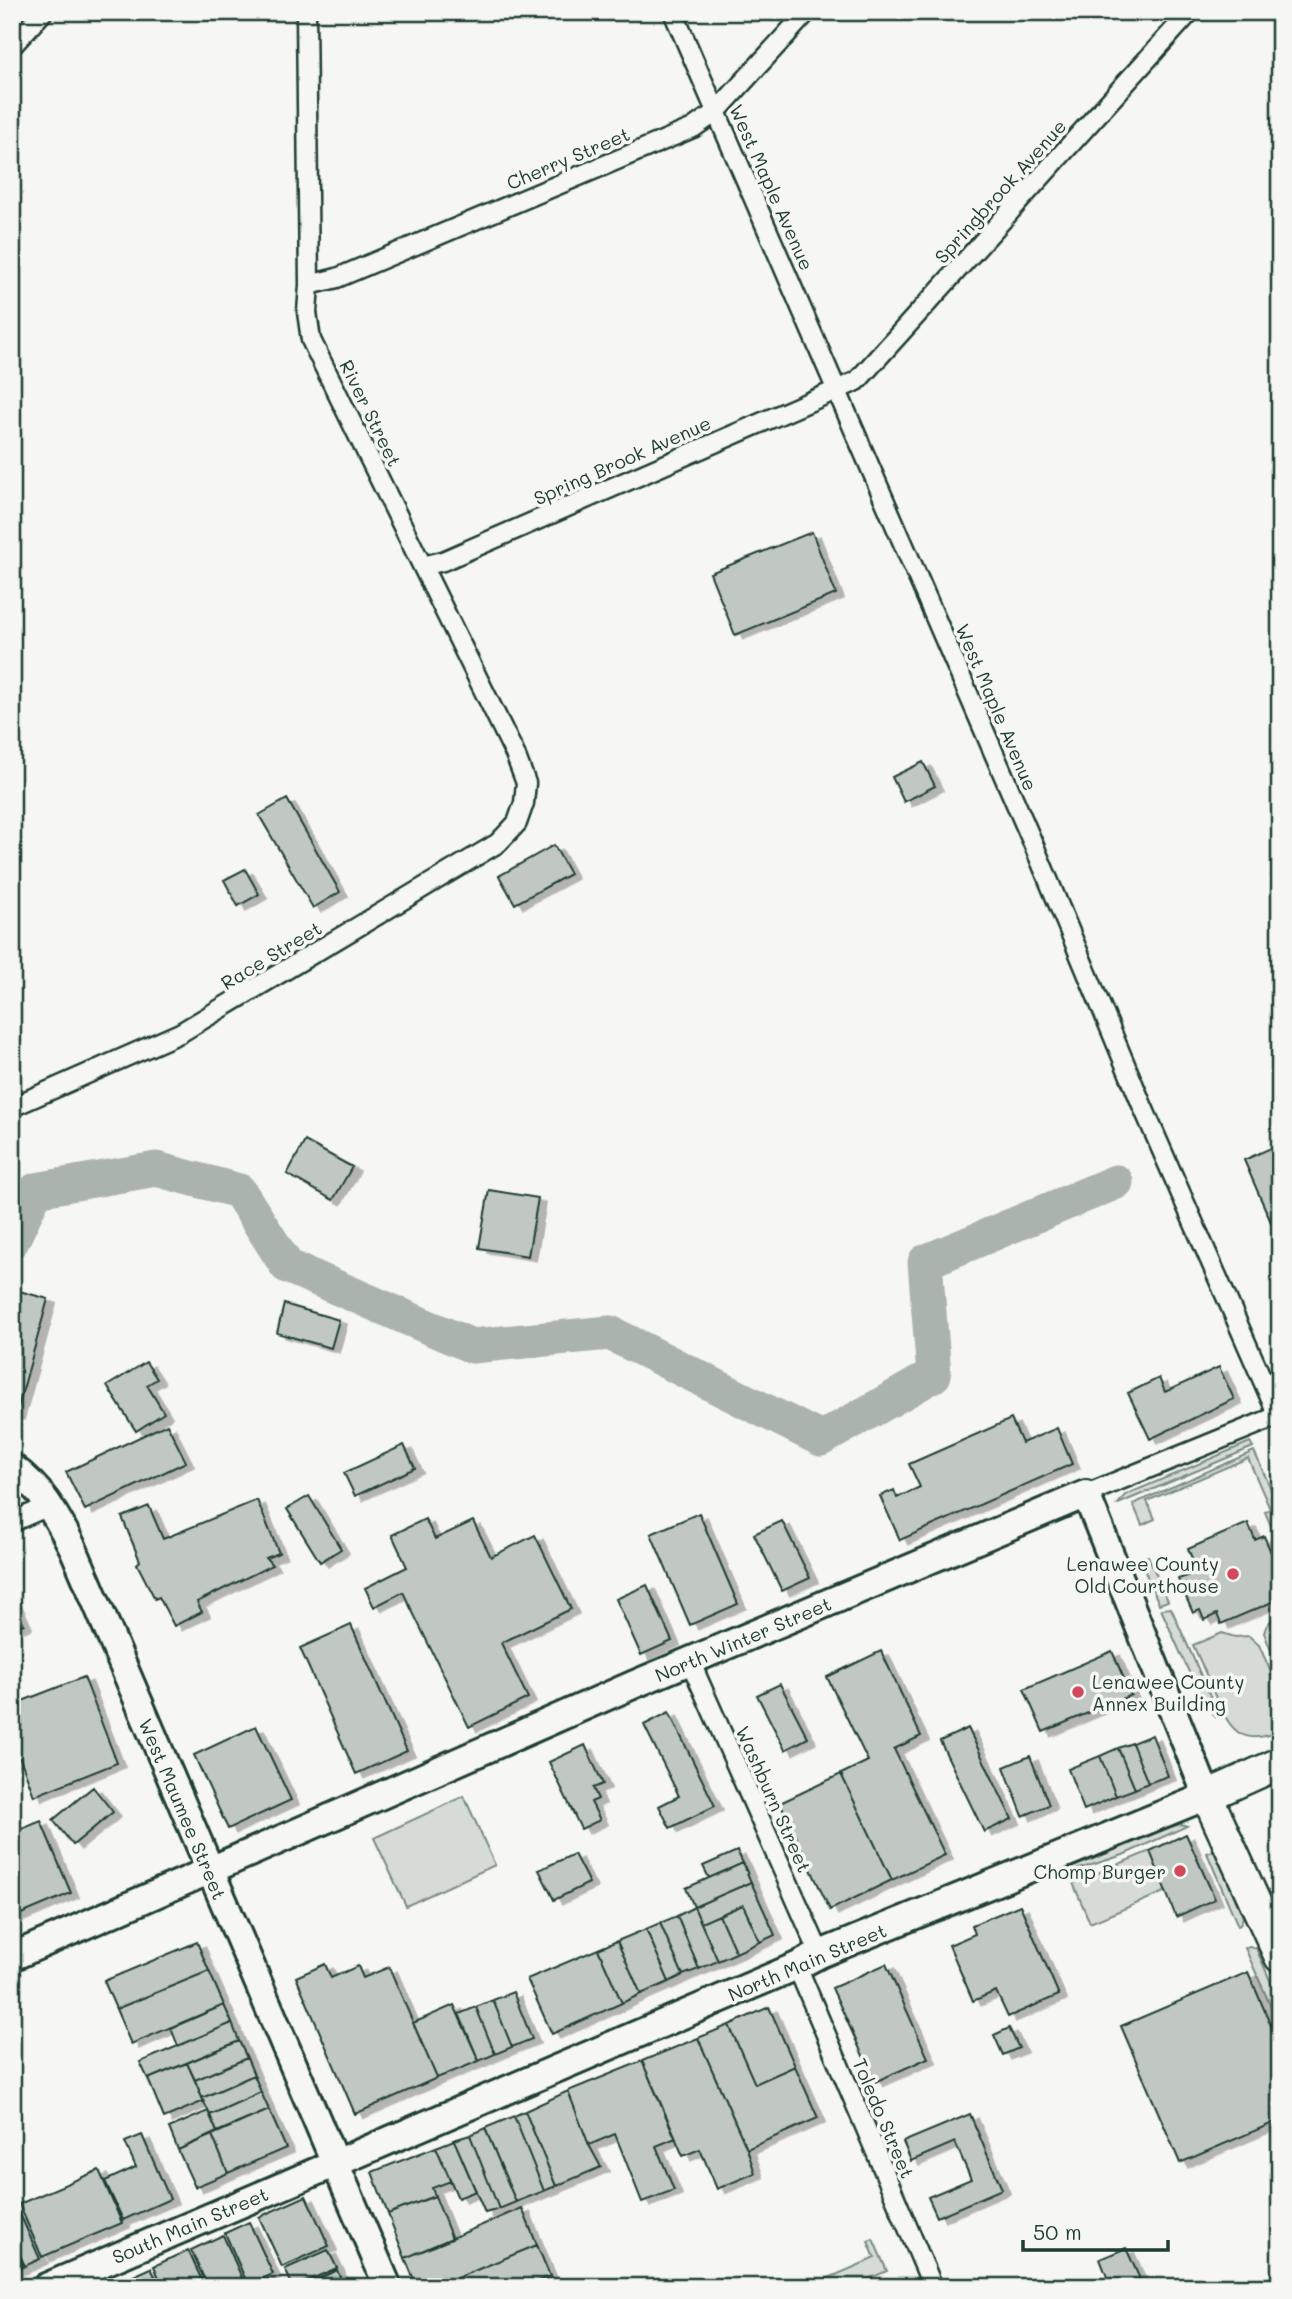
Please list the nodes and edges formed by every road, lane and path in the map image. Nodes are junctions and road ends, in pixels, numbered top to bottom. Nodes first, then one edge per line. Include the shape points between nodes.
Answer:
1 (43, 12) edge
2 (306, 12) edge
3 (673, 12) edge
4 (807, 12) edge
5 (1190, 12) edge
6 (12, 46) edge
7 (716, 112) junction
8 (309, 285) junction
9 (837, 390) junction
10 (423, 566) junction
11 (524, 803) joint
12 (12, 1107) edge
13 (1279, 1417) edge
14 (12, 1467) edge
15 (1086, 1494) junction
16 (51, 1505) junction
17 (12, 1522) edge
18 (690, 1661) junction
19 (1280, 1763) edge
20 (1207, 1796) junction
21 (209, 1872) junction
22 (12, 1957) edge
23 (1280, 1957) edge
24 (809, 1960) junction
25 (335, 2162) junction
26 (46, 2287) edge
27 (388, 2287) edge
28 (933, 2287) edge

1 - 6 street
2 - 8 street, River Street
3 - 7 street, West Maple Avenue
4 - 7 street, Cherry Street
5 - 9 street, Springbrook Avenue via 857,381
7 - 8 street, Cherry Street via 693,128 337,278
7 - 9 street, West Maple Avenue
8 - 10 street, River Street via 311,340
9 - 10 street, Spring Brook Avenue
9 - 13 street, West Maple Avenue
10 - 11 street, River Street via 515,754 526,783
11 - 12 street, Race Street via 517,823 498,843 228,1005 180,1033
13 - 15 street, North Winter Street
14 - 16 street, West Maumee Street
15 - 18 street, North Winter Street
15 - 20 street
16 - 17 street
16 - 21 street, West Maumee Street
18 - 21 street, North Winter Street
18 - 24 street, Washburn Street
19 - 20 main road, North Main Street
20 - 23 main road
20 - 24 street, North Main Street
21 - 22 street, North Winter Street
21 - 25 street, West Maumee Street
24 - 25 street, North Main Street
24 - 28 street, Toledo Street
25 - 26 street, South Main Street
25 - 27 street, West Maumee Street

